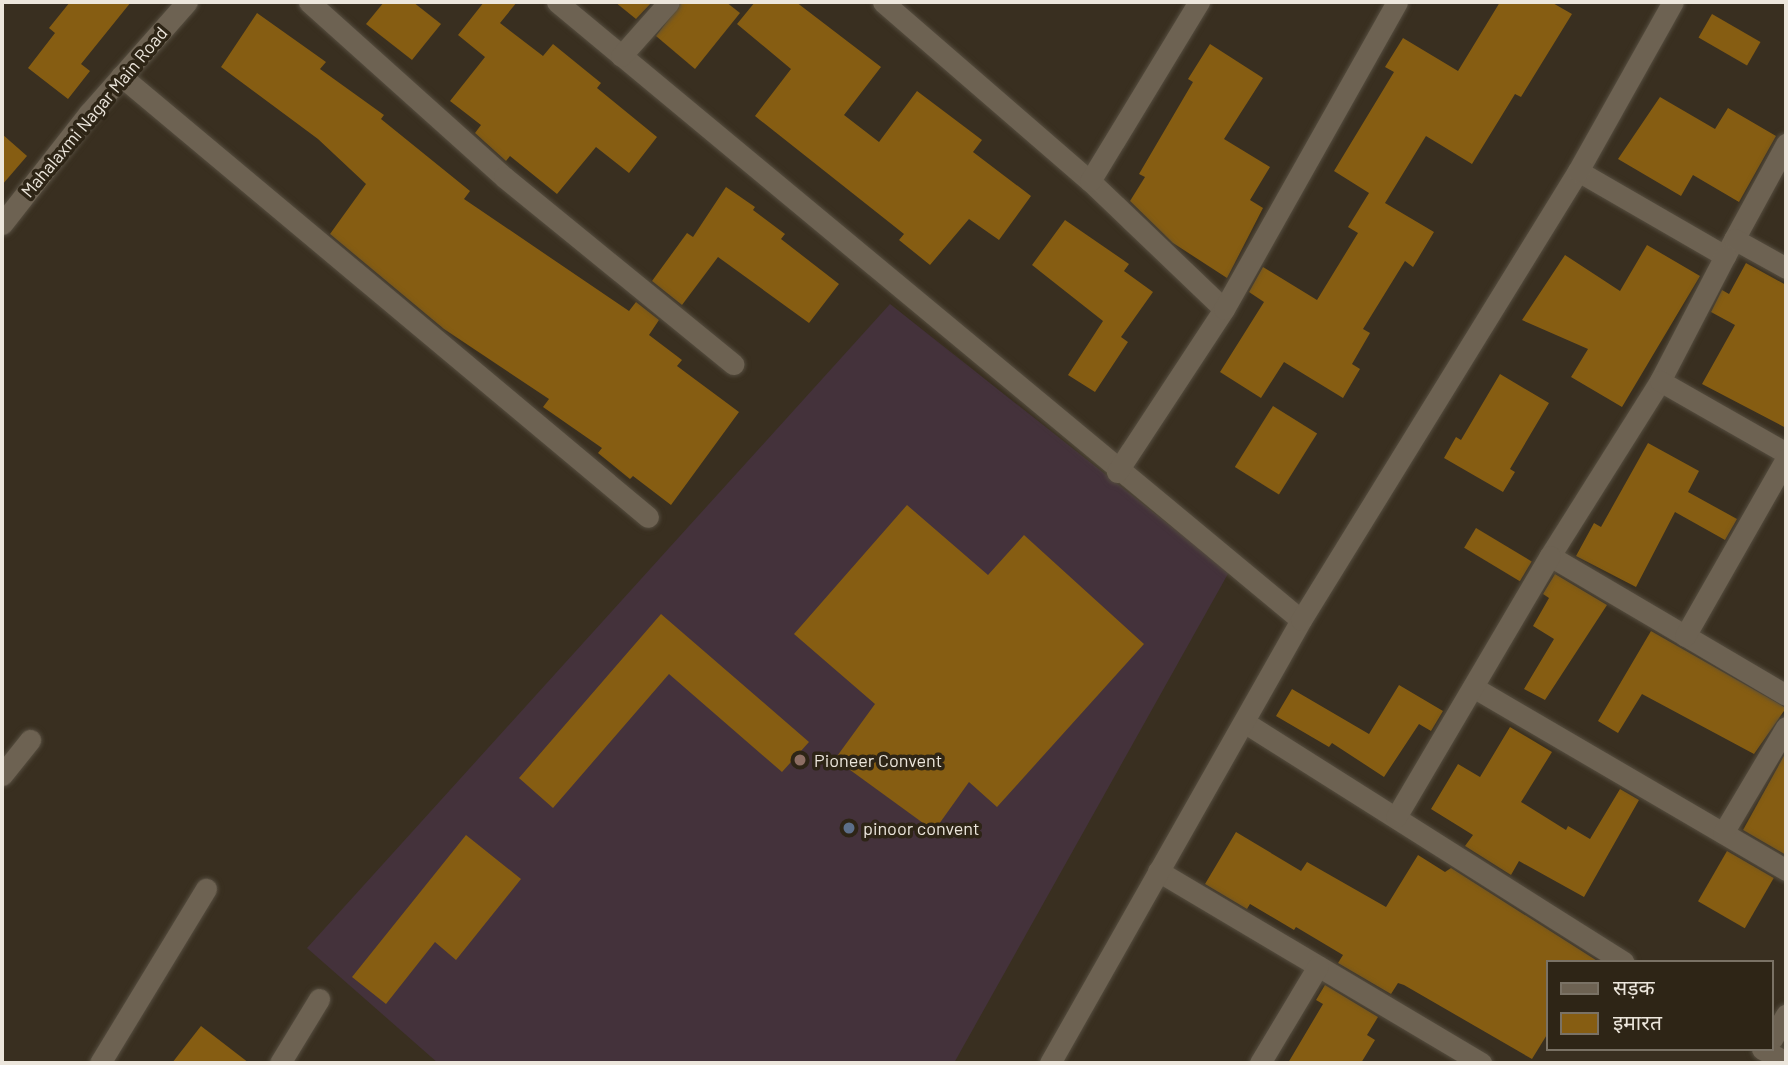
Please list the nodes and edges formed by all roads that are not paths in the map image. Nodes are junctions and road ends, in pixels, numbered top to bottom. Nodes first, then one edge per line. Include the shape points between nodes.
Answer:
1 (187, 2) edge
2 (309, 2) edge
3 (556, 2) edge
4 (668, 2) edge
5 (883, 2) edge
6 (1199, 2) edge
7 (1397, 2) edge
8 (1673, 2) edge
9 (621, 56) junction
10 (121, 76) junction
11 (1786, 144) edge
12 (1578, 172) junction
13 (1090, 181) junction
14 (2, 224) edge
15 (1729, 248) junction
16 (1786, 268) edge
17 (1224, 309) junction
18 (733, 364) dead end
19 (1660, 381) junction
20 (1786, 453) edge
21 (1786, 458) edge
22 (1117, 472) junction
23 (648, 517) dead end
24 (1550, 556) junction
25 (1301, 620) junction
26 (1685, 636) junction
27 (1473, 687) junction
28 (1786, 695) edge
29 (1244, 722) junction
30 (1786, 727) edge
31 (30, 740) dead end
32 (2, 775) edge
33 (1396, 817) junction
34 (1723, 833) junction
35 (1786, 870) edge
36 (1158, 871) junction
37 (206, 889) dead end
38 (1621, 960) edge
39 (1318, 966) junction
40 (318, 999) dead end
41 (1786, 1015) edge
42 (1774, 1034) edge
43 (1771, 1051) edge
44 (1448, 1055) edge
45 (1786, 1062) edge
46 (100, 1063) edge
47 (280, 1063) edge
48 (1050, 1063) edge
49 (1260, 1063) edge
50 (1481, 1063) edge

1 - 10 street, Mahalaxmi Nagar Main Road
2 - 18 street via 503,177
3 - 9 street
4 - 9 street
5 - 13 street
6 - 13 street
7 - 17 street
8 - 12 street
9 - 22 street
10 - 14 street, Mahalaxmi Nagar Main Road
10 - 23 street
11 - 15 street
12 - 15 street
12 - 25 street
13 - 17 street
15 - 16 street
15 - 19 street
17 - 22 street
19 - 20 street
19 - 24 street
21 - 26 street
22 - 25 street
24 - 26 street
24 - 27 street
25 - 29 street
26 - 28 street
27 - 33 street
27 - 34 street
29 - 33 street
29 - 36 street
30 - 34 street
31 - 32 street
33 - 38 street
34 - 35 street
36 - 39 street
36 - 48 street
37 - 46 street
39 - 44 street
39 - 49 street
40 - 47 street
41 - 42 street
43 - 45 street
44 - 50 street

